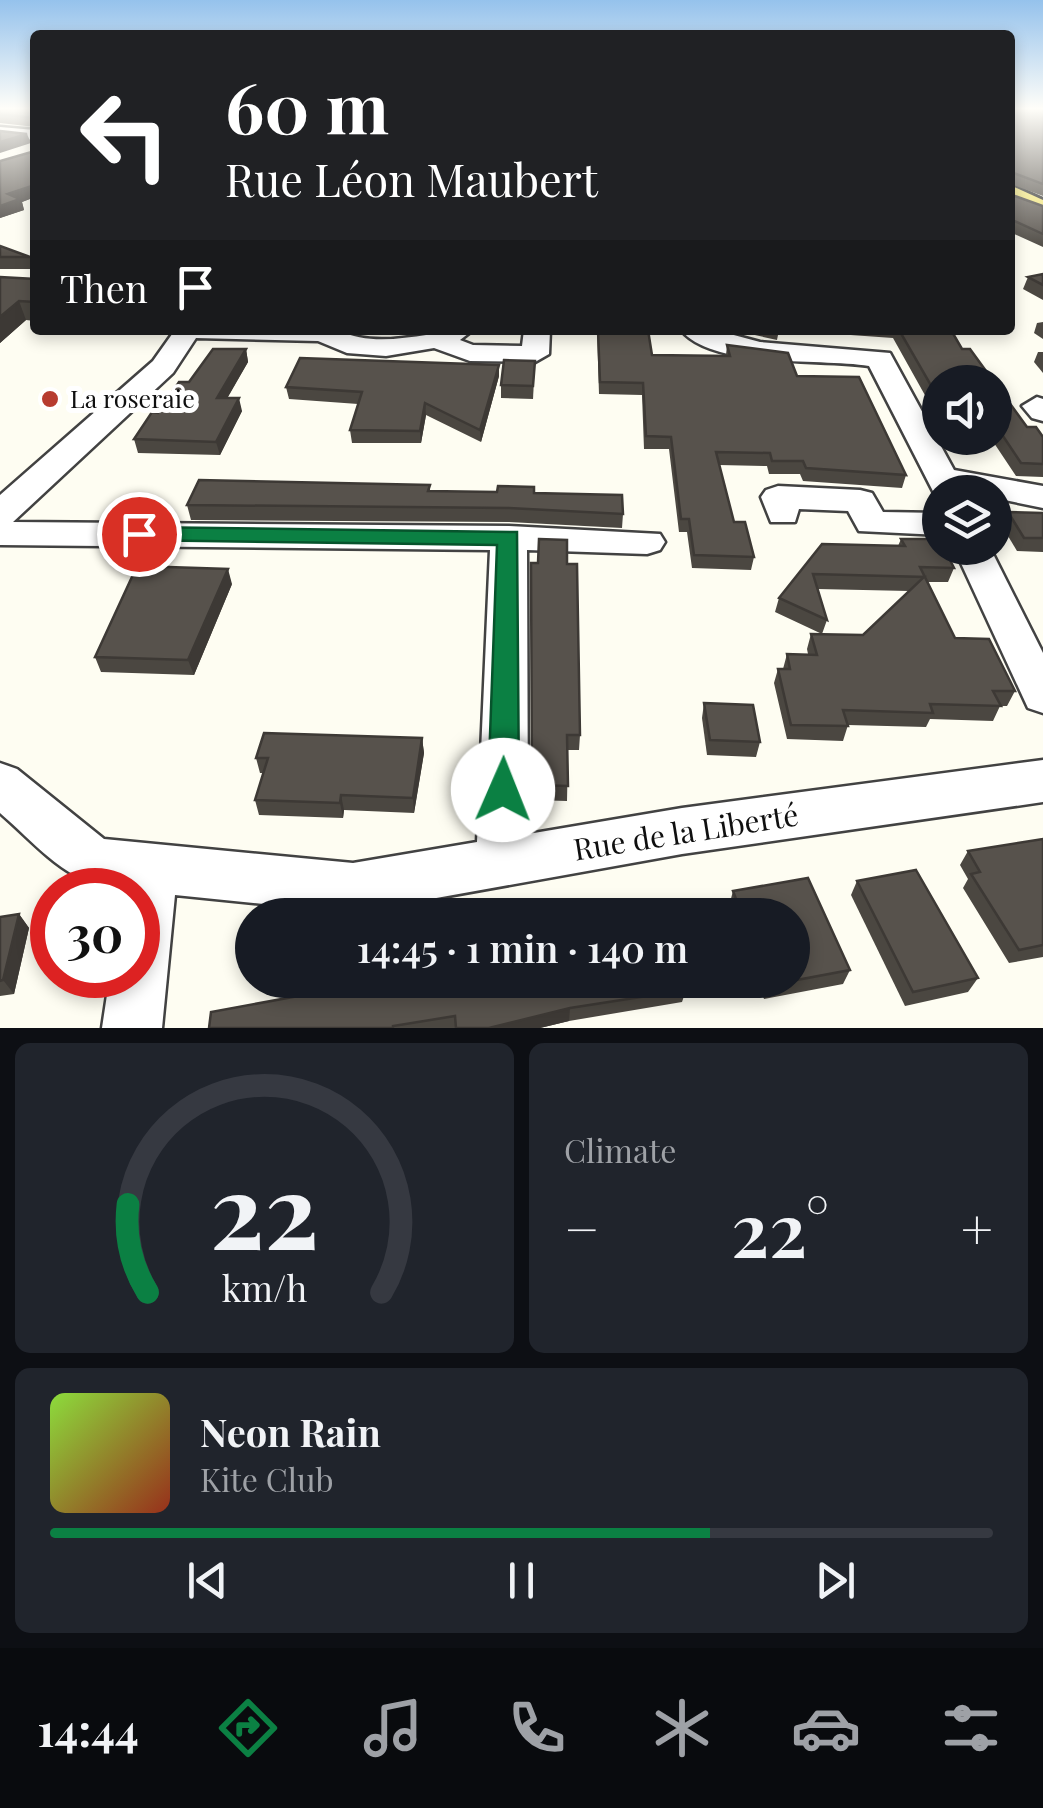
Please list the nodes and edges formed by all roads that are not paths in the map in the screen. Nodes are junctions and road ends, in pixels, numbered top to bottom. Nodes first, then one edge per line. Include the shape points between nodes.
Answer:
1 (1015, 195) edge
2 (1043, 210) edge
3 (185, 335) edge
4 (327, 335) edge
5 (448, 335) edge
6 (536, 335) edge
7 (702, 335) edge
8 (941, 475) edge
9 (1012, 495) edge
10 (1043, 496) edge
11 (0, 514) edge
12 (783, 514) dead end
13 (922, 524) edge
14 (0, 533) edge
15 (509, 538) junction
16 (647, 542) dead end
17 (980, 565) edge
18 (1043, 696) edge
19 (1043, 781) edge
20 (0, 784) edge
21 (502, 862) junction
22 (136, 868) edge
23 (160, 871) edge
24 (136, 998) edge
25 (132, 1028) edge

1 - 2 main road
3 - 11 street via 163,367
4 - 5 street via 347,345 386,348
5 - 6 street via 470,354 535,354
7 - 8 street via 718,345 880,359
9 - 10 street
12 - 13 street via 778,496 860,501 872,523
14 - 15 street
15 - 16 street
15 - 21 street
17 - 18 street
19 - 21 street, Rue de la Liberté
20 - 22 street, Rue de la Liberté via 93,862
21 - 23 street, Rue de la Liberté via 352,888
24 - 25 street

